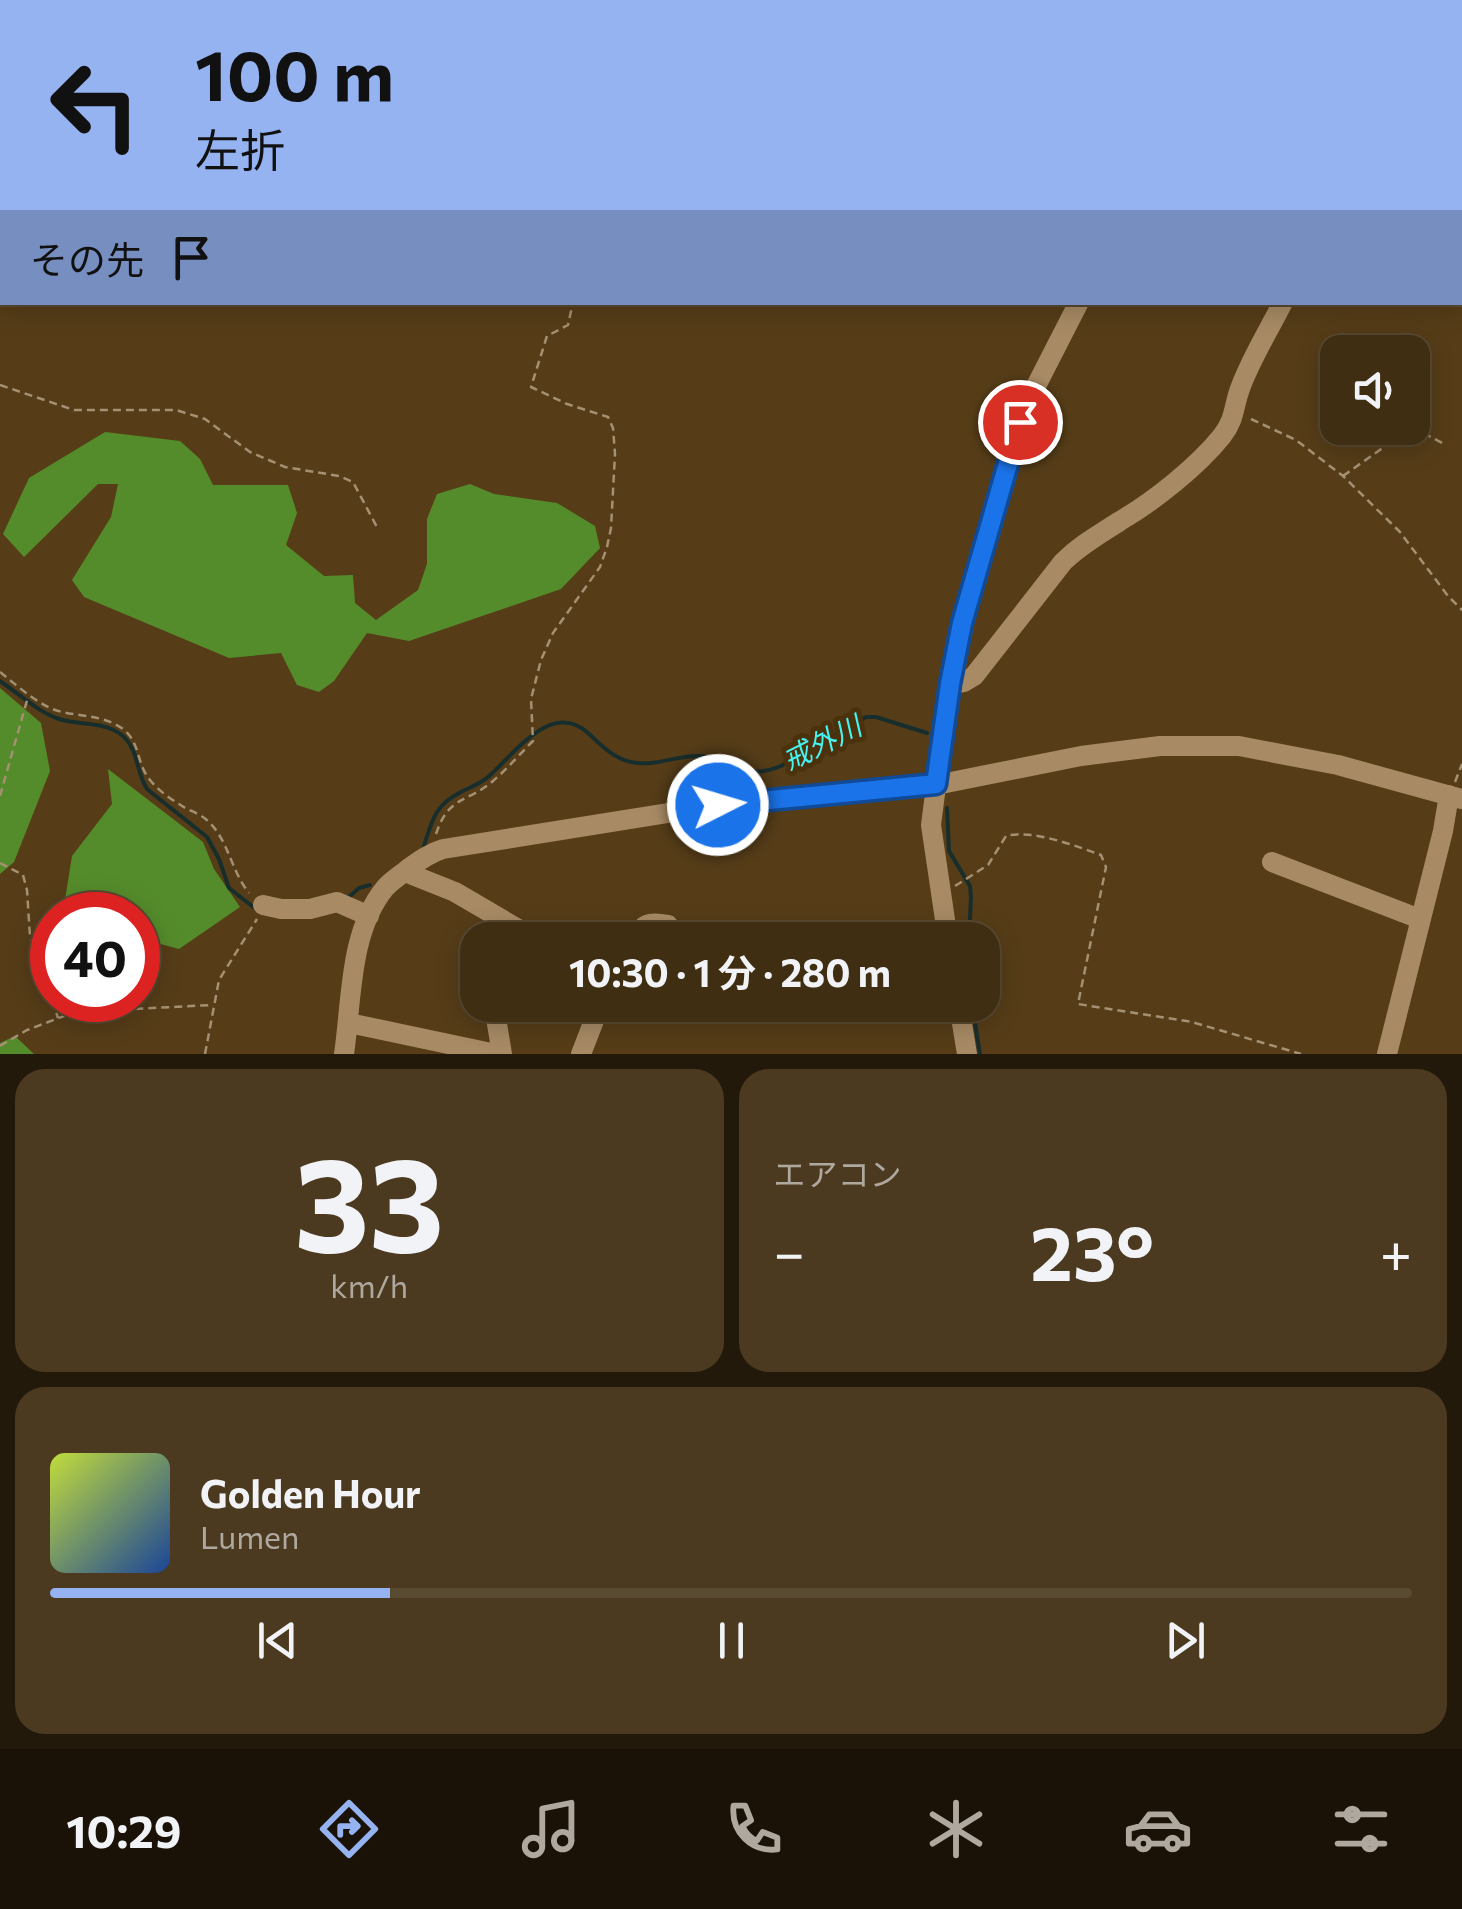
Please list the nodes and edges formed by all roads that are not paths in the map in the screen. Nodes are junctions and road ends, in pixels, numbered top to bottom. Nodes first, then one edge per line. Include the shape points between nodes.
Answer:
1 (1078, 305) edge
2 (1281, 305) edge
3 (950, 684) junction
4 (936, 784) junction
5 (1456, 797) edge
6 (1272, 862) dead end
7 (405, 872) junction
8 (260, 912) road end
9 (368, 916) junction
10 (1420, 920) junction
11 (503, 922) edge
12 (945, 922) edge
13 (497, 1022) edge
14 (593, 1022) edge
15 (962, 1022) edge
16 (349, 1023) junction
17 (344, 1054) edge
18 (499, 1054) edge
19 (581, 1054) edge
20 (968, 1054) edge
21 (1386, 1054) edge

1 - 3 street via 1020,422
2 - 3 street via 1220,438 1196,464 1077,548 974,676
3 - 4 street
4 - 5 street via 1160,746 1239,746 1338,764
4 - 7 street via 718,805 433,852
4 - 12 street via 932,836
5 - 10 street
6 - 10 street
7 - 9 street
7 - 11 street
8 - 9 street via 342,905
9 - 16 street
10 - 21 street
13 - 18 street
14 - 19 street
15 - 20 street
16 - 17 street
16 - 18 street

